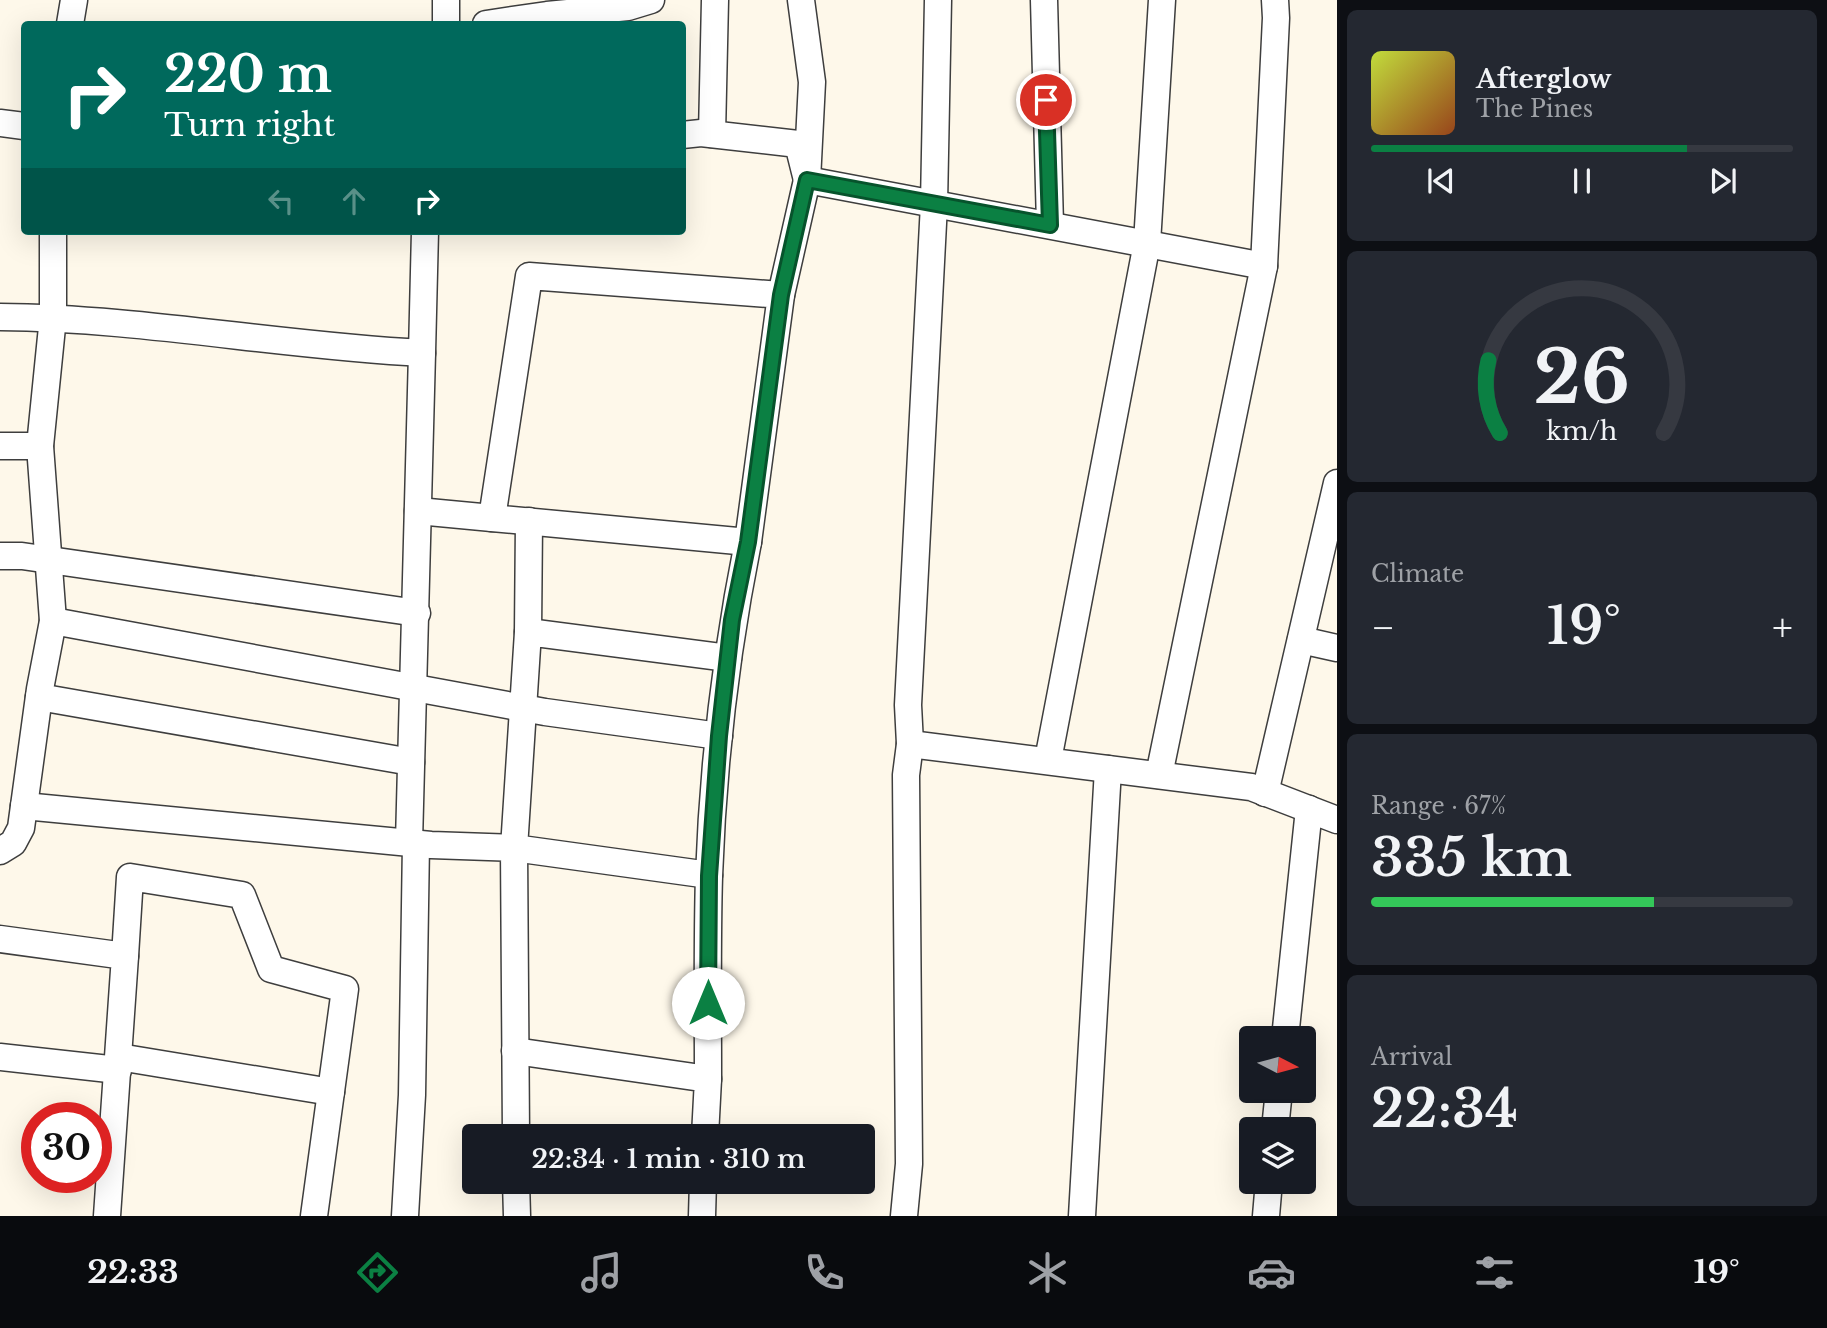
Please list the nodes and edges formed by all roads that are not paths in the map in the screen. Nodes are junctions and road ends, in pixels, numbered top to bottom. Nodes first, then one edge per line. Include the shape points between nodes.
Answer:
1 (74, 0) edge
2 (446, 0) edge
3 (715, 0) edge
4 (801, 0) edge
5 (938, 0) edge
6 (1044, 0) edge
7 (1162, 0) edge
8 (1275, 0) edge
9 (640, 10) edge
10 (547, 20) edge
11 (70, 21) edge
12 (446, 21) edge
13 (0, 123) edge
14 (21, 126) edge
15 (686, 135) edge
16 (712, 135) junction
17 (807, 180) junction
18 (934, 204) junction
19 (1050, 225) junction
20 (53, 235) edge
21 (425, 235) edge
22 (1147, 243) junction
23 (1265, 265) junction
24 (781, 295) junction
25 (0, 317) edge
26 (53, 317) junction
27 (422, 353) junction
28 (0, 446) edge
29 (40, 446) junction
30 (1337, 483) edge
31 (418, 510) junction
32 (492, 518) junction
33 (528, 521) junction
34 (748, 542) junction
35 (0, 556) edge
36 (49, 560) junction
37 (417, 613) junction
38 (53, 621) junction
39 (528, 632) junction
40 (1301, 640) junction
41 (1337, 648) edge
42 (728, 658) junction
43 (414, 688) junction
44 (39, 697) junction
45 (523, 708) junction
46 (719, 736) junction
47 (910, 744) junction
48 (1048, 760) junction
49 (411, 762) junction
50 (1108, 769) junction
51 (1159, 775) junction
52 (1265, 793) junction
53 (24, 806) junction
54 (1309, 809) junction
55 (1337, 820) edge
56 (413, 843) junction
57 (514, 848) junction
58 (0, 851) edge
59 (709, 876) junction
60 (0, 939) edge
61 (125, 956) junction
62 (1286, 1026) edge
63 (516, 1051) junction
64 (0, 1057) edge
65 (119, 1063) junction
66 (708, 1079) junction
67 (331, 1092) junction
68 (516, 1124) edge
69 (706, 1124) edge
70 (516, 1194) edge
71 (703, 1194) edge
72 (1268, 1194) edge
73 (107, 1216) edge
74 (314, 1216) edge
75 (405, 1216) edge
76 (517, 1216) edge
77 (702, 1216) edge
78 (904, 1216) edge
79 (1082, 1216) edge
80 (1266, 1216) edge

1 - 11 street
2 - 12 street
3 - 16 street
4 - 17 street via 812,82
5 - 18 street
6 - 19 street
7 - 22 street
8 - 23 street
9 - 10 street
13 - 14 street
15 - 16 street
16 - 17 street via 798,144
17 - 18 street
17 - 24 street
18 - 19 street
18 - 47 street via 908,705
19 - 22 street
20 - 26 street
21 - 27 street
22 - 23 street
22 - 48 street
23 - 51 street
24 - 32 street via 529,276
24 - 34 street
25 - 26 street
26 - 27 street via 348,350
26 - 29 street
27 - 31 street
28 - 29 street
29 - 36 street
30 - 40 street
31 - 32 street
31 - 37 street
32 - 33 street
33 - 34 street
33 - 39 street
34 - 42 street
35 - 36 street
36 - 37 street
36 - 38 street
37 - 43 street
38 - 43 street
38 - 44 street
39 - 42 street
39 - 45 street
40 - 41 street
40 - 52 street
42 - 46 street
43 - 45 street
43 - 49 street
44 - 49 street
44 - 53 street
45 - 46 street
45 - 57 street
46 - 59 street
47 - 48 street
47 - 78 street via 906,775 909,1164
48 - 50 street
49 - 56 street
50 - 51 street
50 - 79 street
51 - 52 street via 1251,787
52 - 54 street
53 - 56 street
53 - 58 street via 13,843
54 - 55 street
54 - 62 street
56 - 57 street
56 - 75 street via 412,1095
57 - 59 street
57 - 63 street
59 - 66 street
60 - 61 street
61 - 65 street
61 - 67 street via 130,877 242,895 271,969 345,989
63 - 66 street
63 - 68 street
64 - 65 street
65 - 67 street
65 - 73 street
66 - 69 street
67 - 74 street
70 - 76 street
71 - 77 street
72 - 80 street

